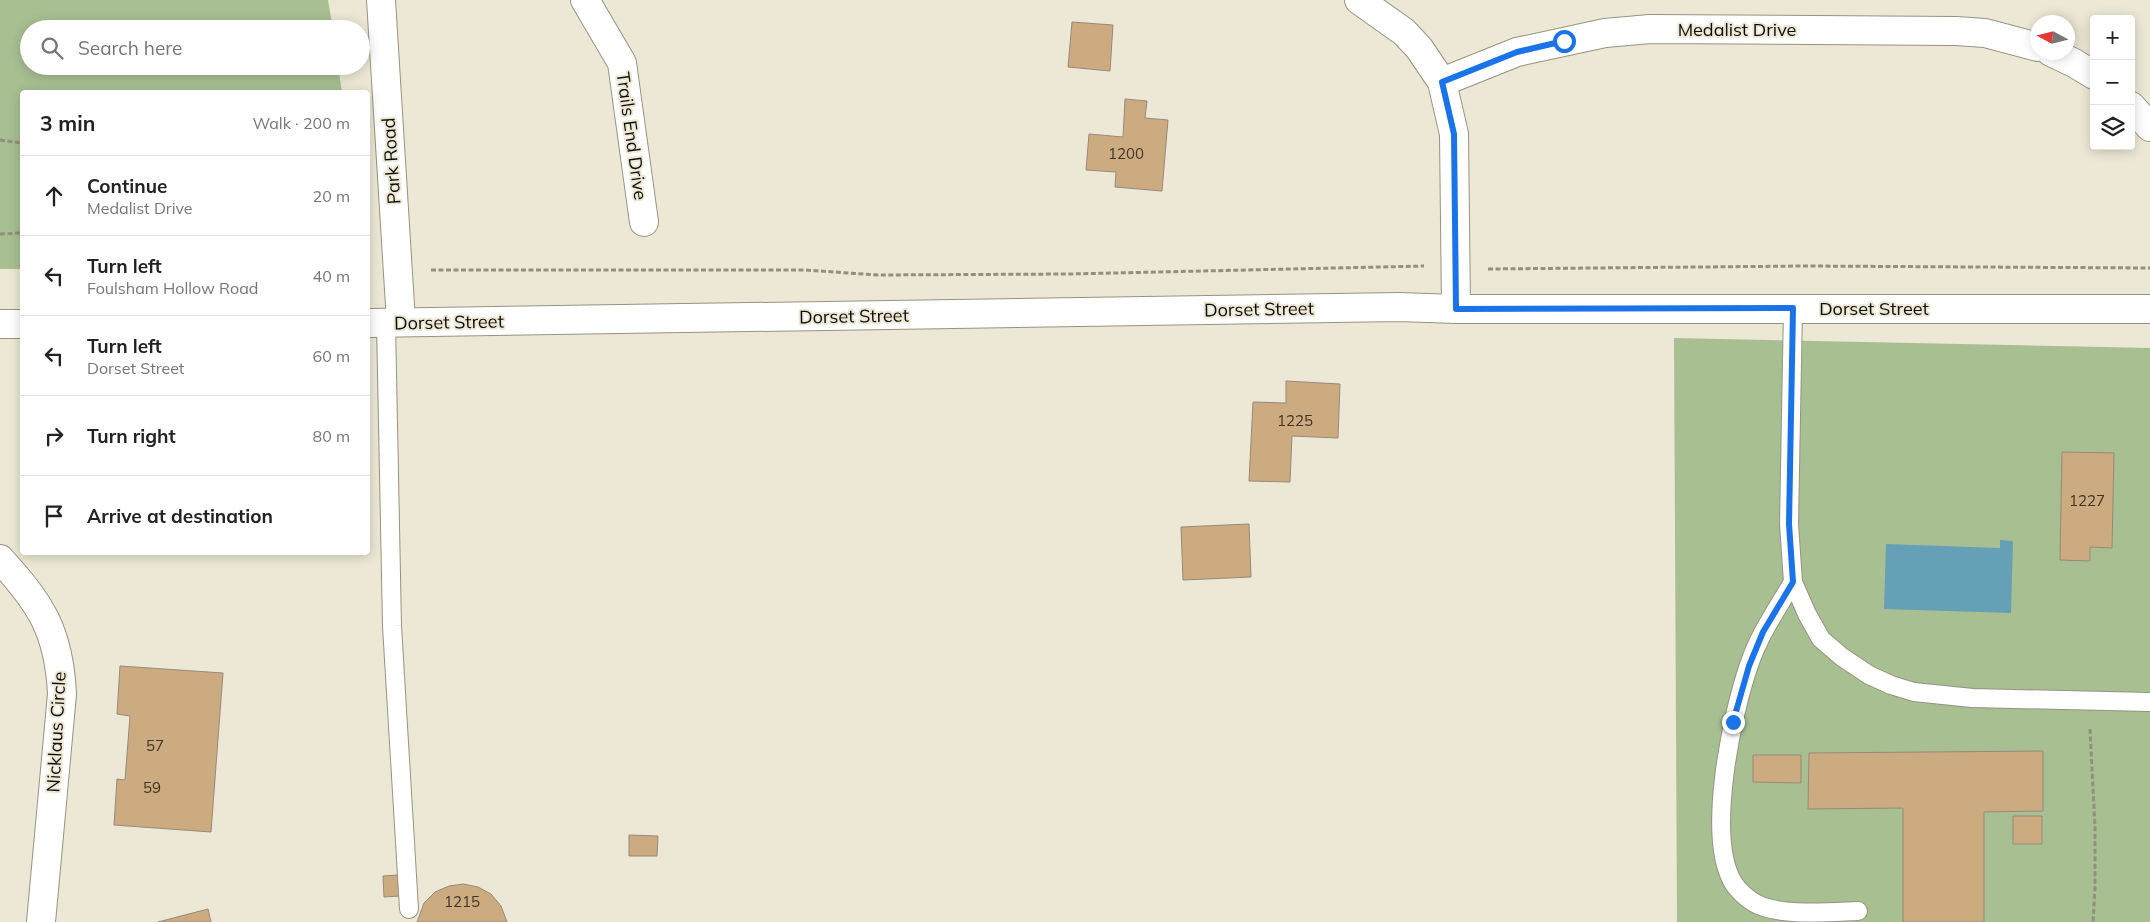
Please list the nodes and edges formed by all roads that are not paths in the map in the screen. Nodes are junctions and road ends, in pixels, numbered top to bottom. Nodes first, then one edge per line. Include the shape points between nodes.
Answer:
1 (381, 0) edge
2 (585, 0) edge
3 (1359, 0) edge
4 (2030, 45) edge
5 (2069, 60) edge
6 (2090, 72) edge
7 (1442, 82) junction
8 (2135, 110) edge
9 (2150, 126) edge
10 (644, 222) dead end
11 (1793, 308) junction
12 (1456, 309) junction
13 (2150, 309) edge
14 (385, 323) edge
15 (0, 324) edge
16 (20, 324) edge
17 (0, 559) edge
18 (1793, 582) junction
19 (2150, 702) edge
20 (409, 910) dead end
21 (1858, 912) dead end
22 (41, 922) edge

1 - 14 street, Park Road via 398,270
2 - 10 street, Trails End Drive via 622,63
3 - 7 street via 1404,32 1420,48
4 - 7 street, Medalist Drive via 1985,33 1956,31 1650,29 1605,33 1517,52
5 - 6 street
7 - 12 street via 1454,134
8 - 9 street
11 - 12 street, Dorset Street
11 - 13 street, Dorset Street
11 - 18 lane via 1789,524
12 - 14 street, Dorset Street
14 - 20 lane via 392,626
15 - 16 street
17 - 22 street, Nicklaus Circle via 30,592 44,616 61,667 62,694
18 - 19 lane via 1821,639 1842,657 1891,685 1914,692 1972,698
18 - 21 lane via 1763,632 1749,666 1733,722 1724,768 1723,847 1735,885 1754,902 1778,910

